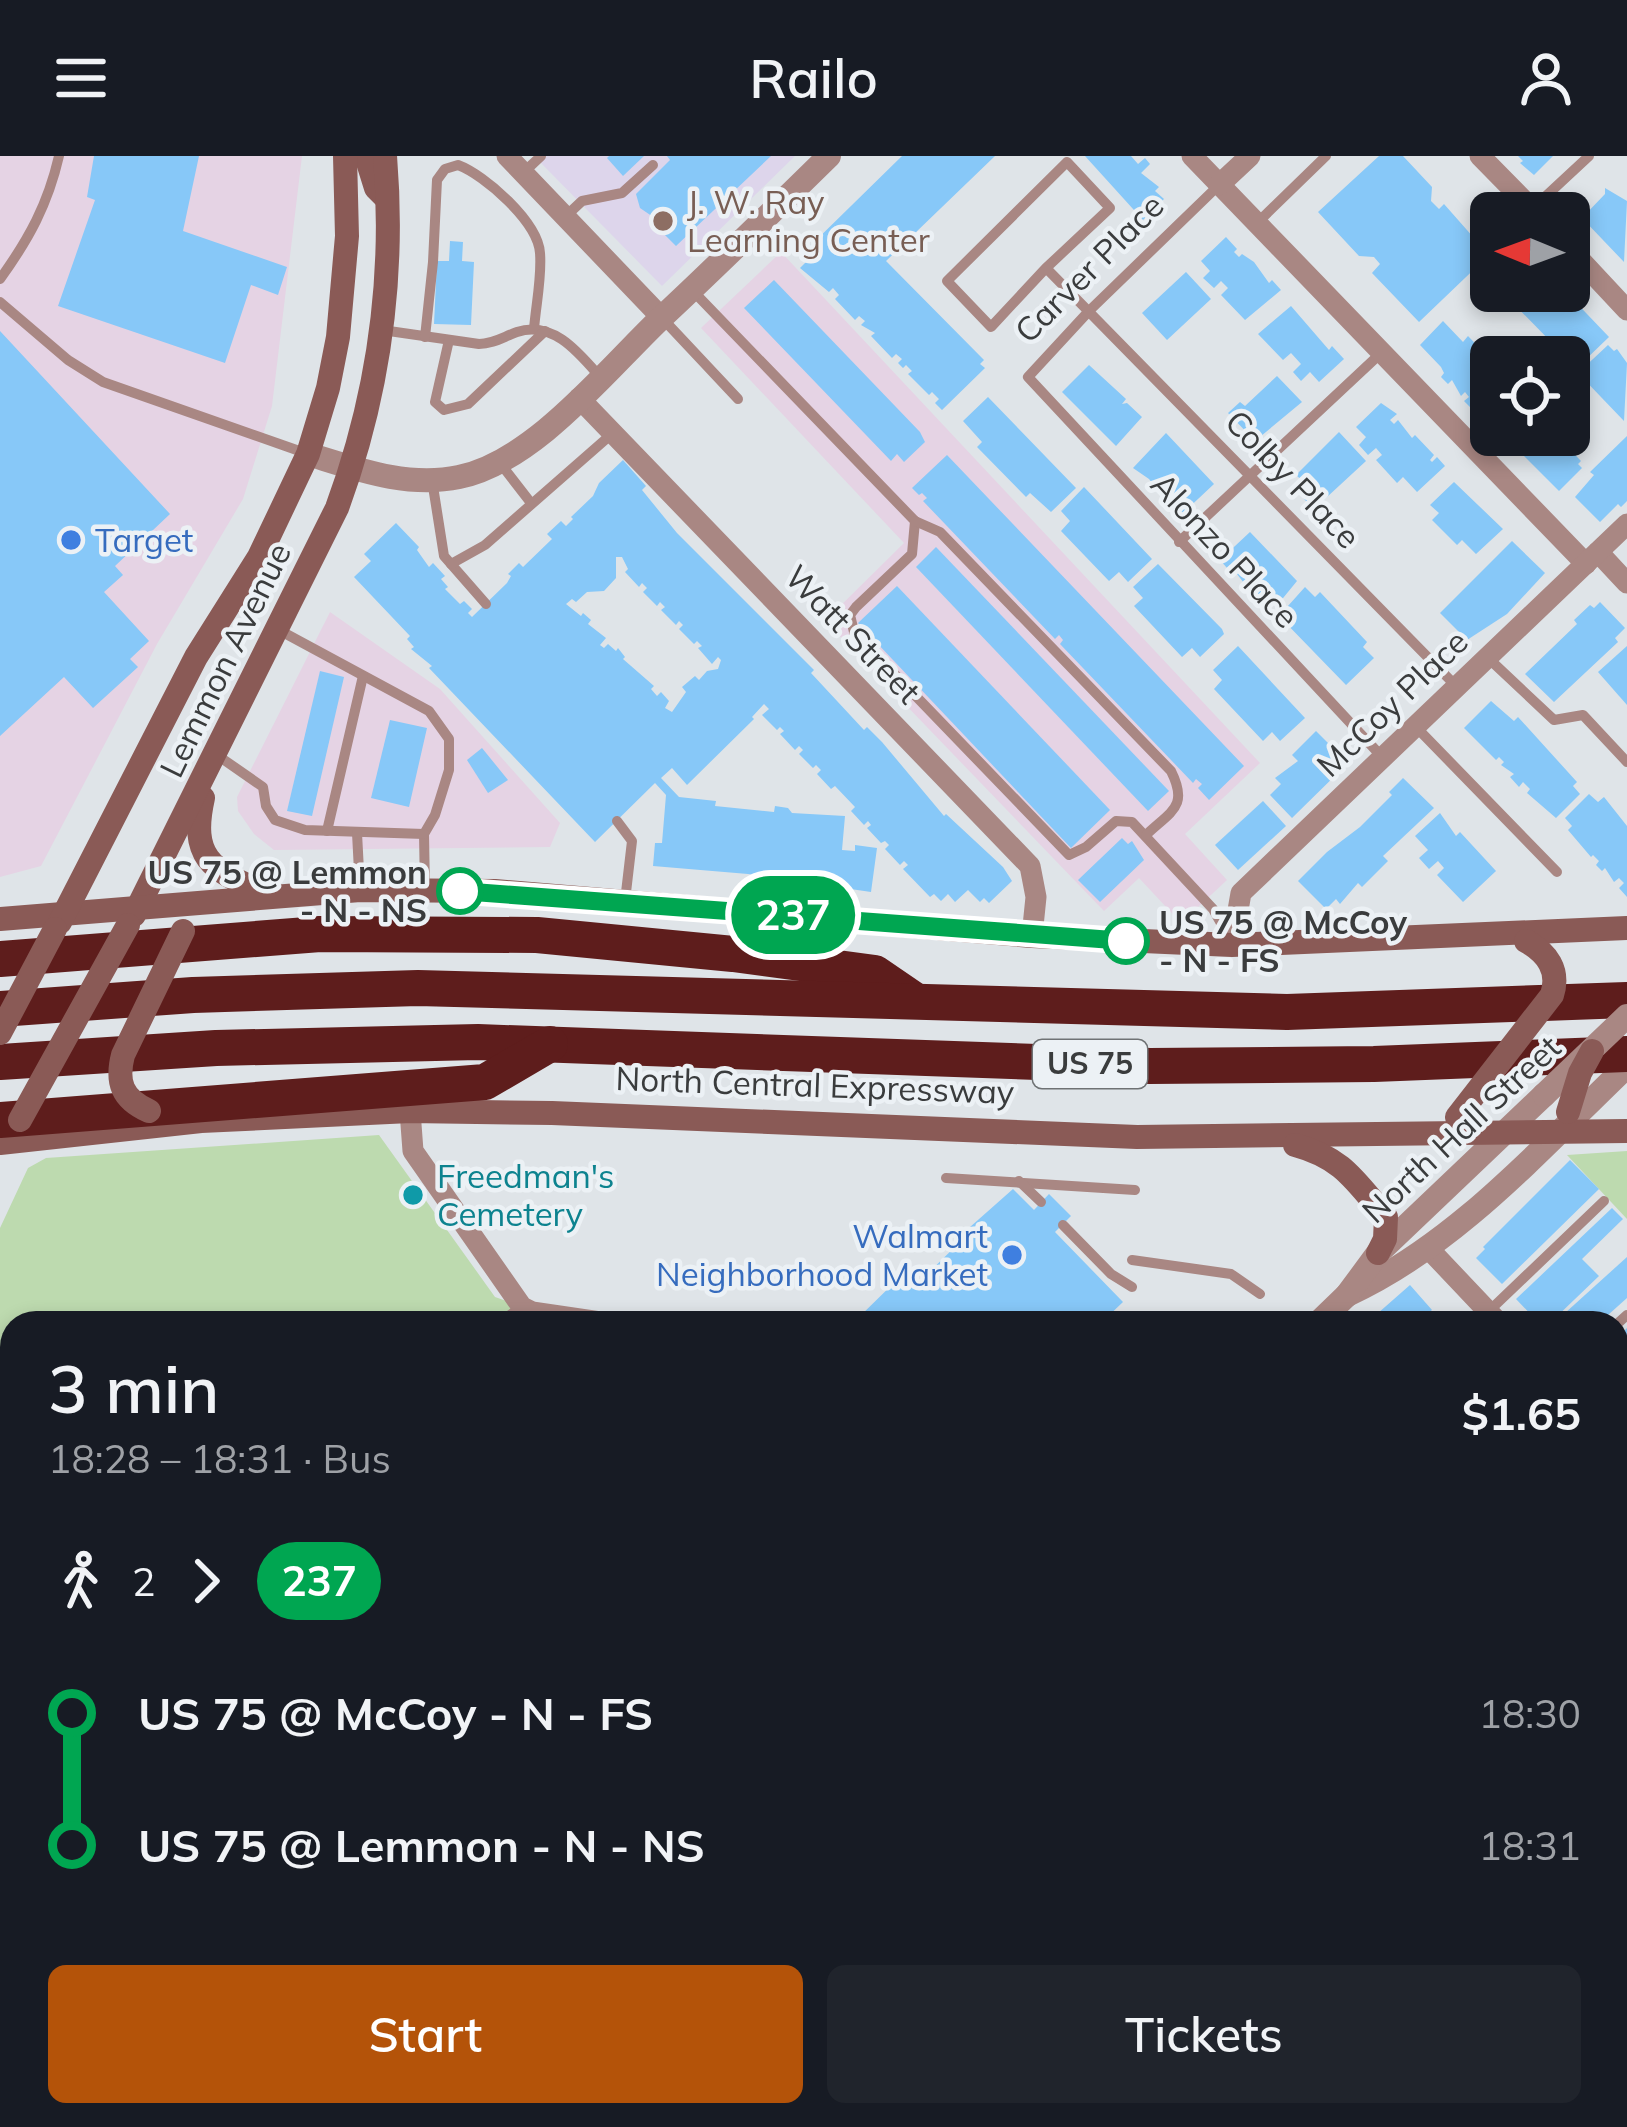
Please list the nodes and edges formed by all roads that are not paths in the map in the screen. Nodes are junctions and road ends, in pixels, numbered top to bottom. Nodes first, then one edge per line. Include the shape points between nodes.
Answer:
1 (58, 156) edge
2 (345, 156) edge
3 (366, 156) edge
4 (385, 156) edge
5 (541, 156) edge
6 (830, 156) edge
7 (1192, 156) edge
8 (1250, 156) edge
9 (1326, 156) edge
10 (1480, 156) edge
11 (1589, 156) edge
12 (515, 164) edge
13 (653, 165) dead end
14 (1219, 185) junction
15 (1515, 192) edge
16 (1553, 192) edge
17 (389, 201) junction
18 (566, 216) junction
19 (1256, 224) junction
20 (1046, 268) junction
21 (1590, 270) edge
22 (0, 278) edge
23 (692, 290) junction
24 (0, 302) edge
25 (1627, 310) edge
26 (1089, 311) junction
27 (662, 317) junction
28 (382, 330) junction
29 (539, 330) junction
30 (425, 337) junction
31 (449, 340) junction
32 (1381, 353) junction
33 (600, 377) junction
34 (1028, 377) joint
35 (579, 398) junction
36 (737, 399) dead end
37 (614, 432) junction
38 (308, 454) junction
39 (499, 462) junction
40 (352, 468) junction
41 (1250, 474) junction
42 (432, 480) junction
43 (531, 503) junction
44 (915, 521) junction
45 (1627, 524) edge
46 (1179, 542) junction
47 (1592, 558) junction
48 (451, 564) junction
49 (1627, 583) edge
50 (486, 604) dead end
51 (277, 629) junction
52 (1487, 657) junction
53 (363, 676) junction
54 (1457, 687) junction
55 (1416, 728) junction
56 (213, 759) junction
57 (1384, 759) junction
58 (1627, 762) edge
59 (617, 821) dead end
60 (328, 831) junction
61 (357, 833) junction
62 (424, 834) junction
63 (1146, 835) junction
64 (1557, 872) dead end
65 (360, 890) junction
66 (425, 890) junction
67 (269, 894) junction
68 (224, 898) junction
69 (625, 901) junction
70 (133, 916) junction
71 (0, 919) edge
72 (61, 921) junction
73 (1627, 928) edge
74 (1497, 933) junction
75 (1032, 936) junction
76 (1232, 945) junction
77 (0, 959) edge
78 (1627, 1000) edge
79 (920, 1003) junction
80 (0, 1009) edge
81 (1627, 1016) edge
82 (0, 1034) edge
83 (553, 1042) junction
84 (1609, 1053) edge
85 (0, 1062) edge
86 (1627, 1066) edge
87 (410, 1112) junction
88 (1573, 1115) junction
89 (201, 1121) junction
90 (1627, 1131) edge
91 (1425, 1135) junction
92 (1504, 1135) junction
93 (5, 1136) edge
94 (1270, 1137) junction
95 (946, 1178) dead end
96 (1019, 1180) junction
97 (1135, 1190) dead end
98 (1604, 1201) dead end
99 (1041, 1202) dead end
100 (1063, 1225) dead end
101 (1428, 1248) junction
102 (1378, 1253) junction
103 (1132, 1261) dead end
104 (1132, 1287) dead end
105 (1260, 1294) dead end
106 (1347, 1295) junction
107 (523, 1306) junction
108 (516, 1311) edge
109 (530, 1311) edge
110 (1330, 1311) edge
111 (1487, 1311) edge
112 (1499, 1311) edge

1 - 22 lane via 47,202
2 - 38 main road, Lemmon Avenue via 341,315
3 - 17 main road
4 - 17 main road, Lemmon Avenue
5 - 12 lane
6 - 23 street
7 - 14 street
8 - 14 street, Carver Place
9 - 19 lane
10 - 15 street
11 - 16 lane
12 - 18 street
13 - 18 lane via 622,193 582,202
14 - 19 street
14 - 26 lane, Carver Place
17 - 28 main road, Lemmon Avenue
18 - 27 street
19 - 32 street
20 - 20 lane via 991,327 946,281 1067,162 1110,208
20 - 26 lane, Colby Place
21 - 25 street
23 - 27 street
23 - 44 lane
24 - 38 lane via 103,382
26 - 34 lane, Carver Place
26 - 41 lane, Colby Place
27 - 33 street
27 - 36 lane
28 - 30 lane
28 - 40 main road, Lemmon Avenue
29 - 30 lane via 537,239 512,204 458,165 436,180
29 - 31 lane via 490,344
29 - 31 lane via 468,404 444,410 435,402
29 - 33 lane via 569,343
30 - 31 lane
32 - 41 lane
32 - 47 street
33 - 35 street
34 - 46 lane, Alonzo Place
35 - 37 street, Watt Street
35 - 39 street
37 - 43 lane
37 - 75 street, Watt Street via 1030,866
38 - 40 street
38 - 72 main road, Lemmon Avenue
39 - 42 street
39 - 43 lane
40 - 42 street
40 - 51 main road, Lemmon Avenue
41 - 46 lane
41 - 54 lane, Colby Place
42 - 48 lane via 438,535
43 - 48 lane
44 - 63 lane via 940,532 1171,771 1179,803
44 - 63 lane via 912,554 850,615 854,632 1069,855 1116,821
45 - 47 street, McCoy Place
46 - 57 lane, Alonzo Place
47 - 49 street
47 - 52 street, McCoy Place
48 - 50 lane
51 - 53 lane
51 - 56 main road, Lemmon Avenue
52 - 54 street, McCoy Place
52 - 58 lane via 1554,720 1583,715
53 - 60 lane
53 - 62 lane via 429,711 449,739 449,770
54 - 55 street, McCoy Place
55 - 57 street, McCoy Place
55 - 64 lane
56 - 60 lane via 263,787 275,820
56 - 67 main road via 196,828 200,843 220,872
56 - 70 main road, Lemmon Avenue
57 - 76 street, McCoy Place via 1241,892
59 - 69 lane via 632,841
60 - 61 lane
61 - 62 lane
61 - 65 lane
62 - 66 lane
63 - 76 lane via 1213,909
65 - 66 main road
65 - 67 main road
66 - 69 main road
67 - 68 main road
68 - 70 main road
68 - 89 main road, bridge via 182,931 118,1073 126,1096 149,1112
69 - 75 main road
70 - 72 main road
70 - 93 main road, Lemmon Avenue, bridge
71 - 72 main road
72 - 82 main road, Lemmon Avenue, bridge
73 - 74 main road
74 - 76 main road
74 - 91 main road, bridge via 1526,940 1550,962 1552,994 1457,1117
75 - 76 main road
77 - 79 highway via 320,934 537,935 875,974
78 - 79 highway, US 75 via 1287,1012
79 - 80 highway, US 75 via 418,988
81 - 84 street, North Hall Street, bridge
83 - 84 highway, North Central Expressway / US 75 via 1150,1066
83 - 85 highway, North Central Expressway / US 75 via 254,1046
83 - 93 highway via 484,1082
84 - 88 main road, bridge via 1580,1072
84 - 92 street, North Hall Street, bridge via 1544,1094
86 - 88 street, North Hall Street
87 - 89 main road, North Central Expressway
87 - 94 main road, North Central Expressway
87 - 107 street via 412,1151
88 - 90 main road, North Central Expressway
88 - 92 main road, North Central Expressway
88 - 101 street, North Hall Street
89 - 93 main road, North Central Expressway
91 - 92 main road, North Central Expressway
91 - 94 main road, North Central Expressway
92 - 102 street, North Hall Street
94 - 102 main road via 1340,1164 1386,1217
95 - 96 lane
96 - 97 lane
96 - 99 lane
98 - 112 lane
100 - 104 lane
101 - 106 street, North Hall Street
101 - 111 street
102 - 106 street, North Hall Street
103 - 105 lane via 1231,1274
106 - 110 street, North Hall Street
107 - 108 lane
107 - 109 street

